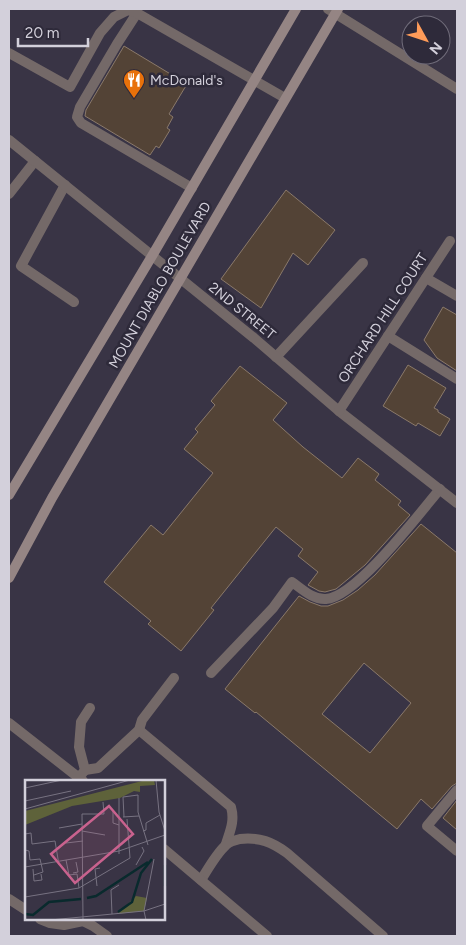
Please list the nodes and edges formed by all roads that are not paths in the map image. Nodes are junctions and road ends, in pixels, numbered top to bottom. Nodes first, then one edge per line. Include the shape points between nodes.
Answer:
1 (296, 9) edge
2 (334, 10) edge
3 (137, 13) junction
4 (9, 53) edge
5 (254, 82) junction
6 (457, 90) edge
7 (285, 98) junction
8 (9, 140) edge
9 (35, 161) junction
10 (65, 185) junction
11 (192, 188) junction
12 (9, 194) edge
13 (450, 241) dead end
14 (152, 256) junction
15 (363, 263) dead end
16 (180, 278) junction
17 (426, 278) junction
18 (457, 296) edge
19 (74, 302) dead end
20 (388, 336) junction
21 (276, 357) junction
22 (457, 379) edge
23 (339, 410) junction
24 (440, 489) junction
25 (9, 495) edge
26 (457, 503) edge
27 (9, 578) edge
28 (211, 673) dead end
29 (174, 678) dead end
30 (90, 708) dead end
31 (9, 723) edge
32 (139, 730) junction
33 (82, 776) edge
34 (457, 790) edge
35 (226, 844) junction
36 (165, 850) edge
37 (457, 851) edge
38 (201, 880) junction
39 (9, 899) edge
40 (25, 909) edge
41 (42, 920) edge
42 (107, 936) edge
43 (267, 936) edge
44 (384, 936) edge

1 - 5 main road, MOUNT DIABLO BOULEVARD
2 - 6 street
2 - 7 main road, MOUNT DIABLO BOULEVARD
3 - 4 street via 128,10 114,17 100,34 70,87
3 - 5 street
3 - 11 street via 77,117 81,123
5 - 7 street
5 - 11 main road, MOUNT DIABLO BOULEVARD
7 - 16 main road, MOUNT DIABLO BOULEVARD
8 - 9 street, 2ND STREET
9 - 10 street, 2ND STREET
9 - 12 street
10 - 14 street, 2ND STREET
10 - 19 street via 21,266
11 - 14 main road, MOUNT DIABLO BOULEVARD
13 - 17 street, ORCHARD HILL COURT
14 - 16 street, 2ND STREET
14 - 25 main road, MOUNT DIABLO BOULEVARD
15 - 21 street
16 - 21 street, 2ND STREET
16 - 27 main road, MOUNT DIABLO BOULEVARD
17 - 18 street
17 - 20 street, ORCHARD HILL COURT
20 - 22 street
20 - 23 street, ORCHARD HILL COURT
21 - 23 street, 2ND STREET
23 - 24 street, 2ND STREET
24 - 26 street, 2ND STREET
24 - 28 street via 375,564 347,590 325,600 314,597 292,582 273,608
29 - 32 street via 142,720
30 - 33 street via 81,722
31 - 33 street
32 - 33 street via 98,768
32 - 35 street via 231,807 232,826
34 - 37 street via 427,826
35 - 38 street
35 - 44 street via 251,838 275,844
36 - 38 street
38 - 43 street
39 - 40 street
41 - 42 street via 64,925 83,921

